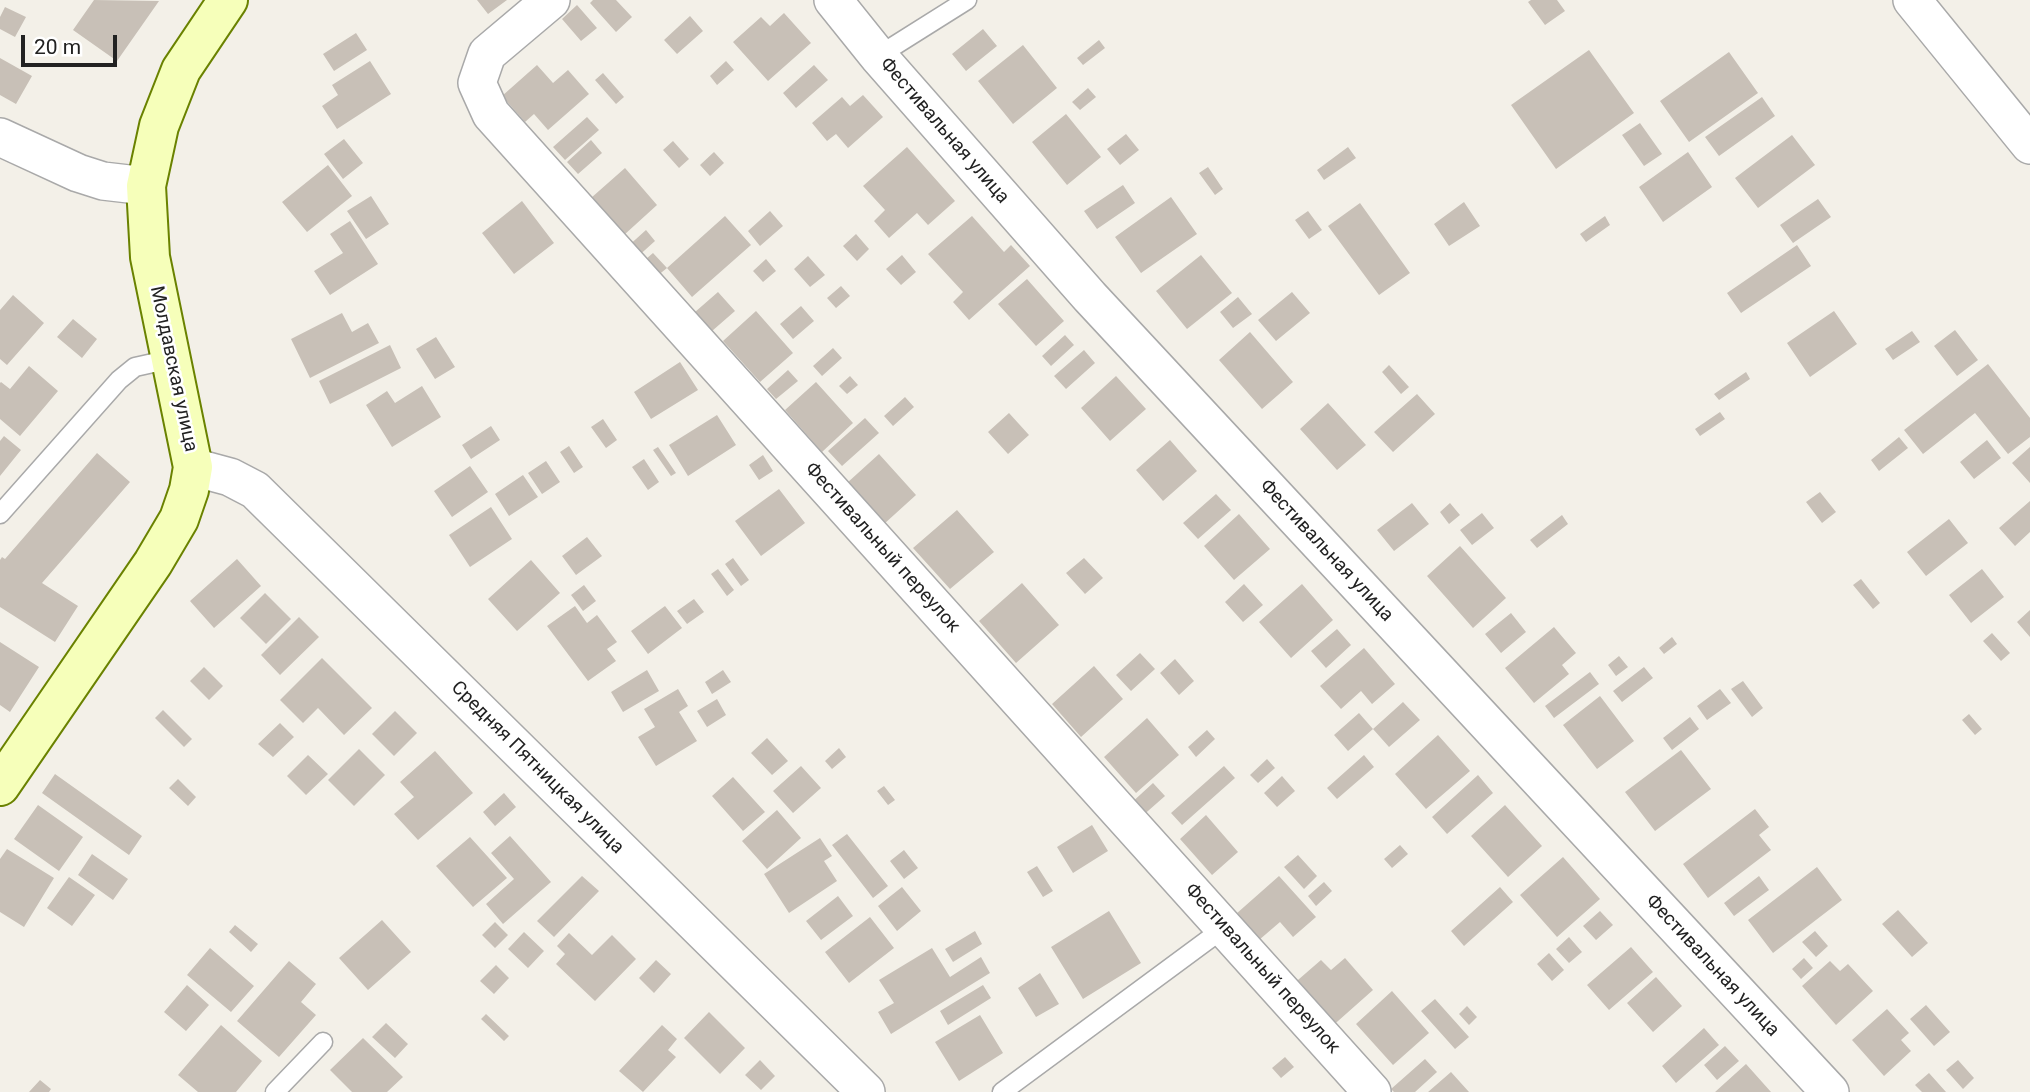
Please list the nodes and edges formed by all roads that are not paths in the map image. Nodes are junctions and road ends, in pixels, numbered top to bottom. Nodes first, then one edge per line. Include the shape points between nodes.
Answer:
1 (228, 0) edge
2 (551, 0) edge
3 (833, 0) edge
4 (967, 0) edge
5 (1912, 0) edge
6 (878, 57) junction
7 (0, 136) edge
8 (2030, 145) edge
9 (146, 186) junction
10 (171, 359) junction
11 (193, 467) junction
12 (0, 514) edge
13 (0, 786) edge
14 (1224, 928) junction
15 (323, 1042) dead end
16 (275, 1092) edge
17 (866, 1092) edge
18 (1002, 1092) edge
19 (1373, 1092) edge
20 (1830, 1092) edge

1 - 9 street, Молдавская улица via 181,70 159,126
2 - 14 street, Фестивальный переулок via 487,54 477,83 492,114
3 - 6 street, Фестивальная улица
4 - 6 lane
5 - 8 street
6 - 20 street, Фестивальная улица via 1090,297
7 - 9 street via 78,173
9 - 10 street, Молдавская улица via 150,257
10 - 11 street, Молдавская улица
10 - 12 lane via 135,367 119,380
11 - 13 street, Молдавская улица via 178,519 153,563
11 - 17 street, Средняя Пятницкая улица via 255,490
14 - 18 lane
14 - 19 street, Фестивальный переулок
15 - 16 lane

